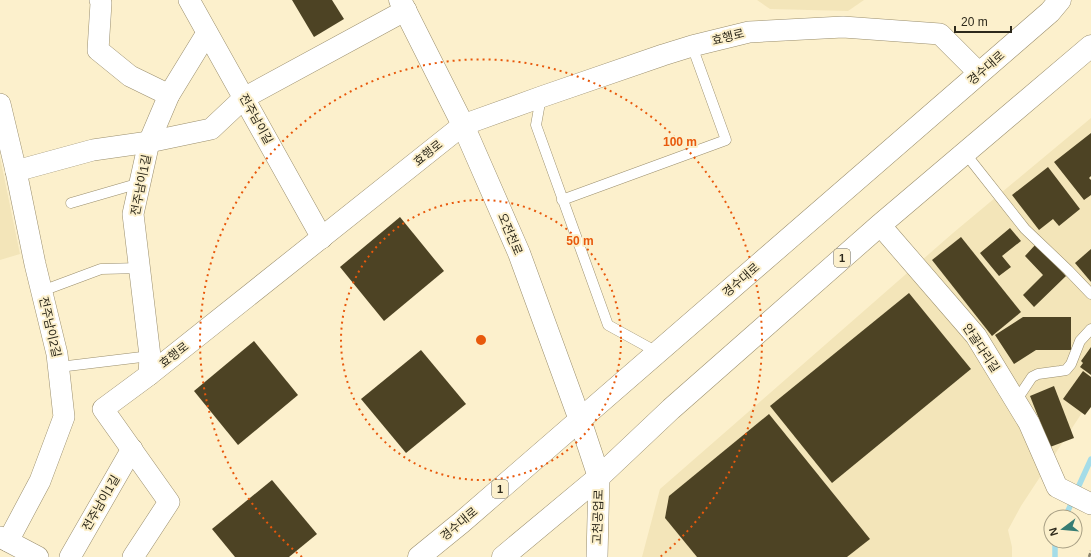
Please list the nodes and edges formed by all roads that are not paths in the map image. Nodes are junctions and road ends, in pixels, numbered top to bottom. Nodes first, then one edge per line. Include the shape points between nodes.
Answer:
1 (100, 0) edge
2 (189, 0) edge
3 (1069, 0) edge
4 (403, 5) edge
5 (1055, 6) edge
6 (207, 33) junction
7 (692, 46) junction
8 (1091, 46) edge
9 (979, 73) junction
10 (169, 95) junction
11 (541, 97) junction
12 (244, 98) junction
13 (0, 104) edge
14 (463, 125) junction
15 (149, 142) junction
16 (965, 153) junction
17 (16, 171) junction
18 (140, 183) junction
19 (562, 200) junction
20 (71, 203) dead end
21 (880, 225) junction
22 (322, 238) junction
23 (140, 268) junction
24 (42, 291) junction
25 (1091, 294) edge
26 (1091, 329) edge
27 (658, 352) junction
28 (149, 365) junction
29 (59, 368) junction
30 (1016, 401) junction
31 (580, 420) junction
32 (132, 449) junction
33 (600, 477) junction
34 (1091, 504) edge
35 (4, 539) edge
36 (505, 556) edge
37 (38, 557) edge
38 (70, 557) edge
39 (133, 557) edge
40 (419, 557) edge
41 (597, 557) edge

1 - 10 street via 98,50 130,76
2 - 6 street, 전주남이길
3 - 5 main road, 1
4 - 12 street
4 - 14 main road, 오전천로
5 - 9 main road, 경수대로 / 1
6 - 10 street, 전주남이1길
6 - 12 street, 전주남이길
7 - 9 street, 효행로 via 749,32 843,27 940,34
7 - 11 street, 효행로
7 - 19 lane via 726,140
8 - 16 main road, 1
9 - 27 main road, 경수대로 / 1
10 - 15 street, 전주남이1길
11 - 14 street, 효행로
11 - 19 lane via 536,125
12 - 15 street via 211,129
12 - 22 street, 전주남이길
13 - 17 street, 전주남이2길
14 - 22 street, 효행로
14 - 31 main road, 오전천로 via 519,253
15 - 17 street via 93,150
15 - 18 street, 전주남이1길
16 - 21 main road, 1
16 - 25 lane via 1024,229
17 - 24 street, 전주남이2길
18 - 20 lane
18 - 23 street, 전주남이1길 via 133,214
19 - 27 lane via 608,325
21 - 30 street, 안골다리길 via 976,336
21 - 33 main road, 1 via 671,409
22 - 28 street, 효행로
23 - 24 lane via 101,269
23 - 28 street, 전주남이1길
24 - 29 street, 전주남이2길 via 58,354
26 - 30 lane via 1080,341 1066,370 1032,377
27 - 31 main road, 경수대로 / 1
28 - 29 lane
28 - 32 street, 효행로 via 103,409
29 - 35 street, 전주남이2길 via 64,417 40,481
30 - 34 street, 안골다리길 via 1029,423 1057,488
31 - 33 main road, 오전천로
31 - 40 main road, 경수대로 / 1
32 - 38 street, 전주남이1길
32 - 39 street, 효행로 via 169,502
33 - 36 main road, 1
33 - 41 street, 고천공업로
35 - 37 street

